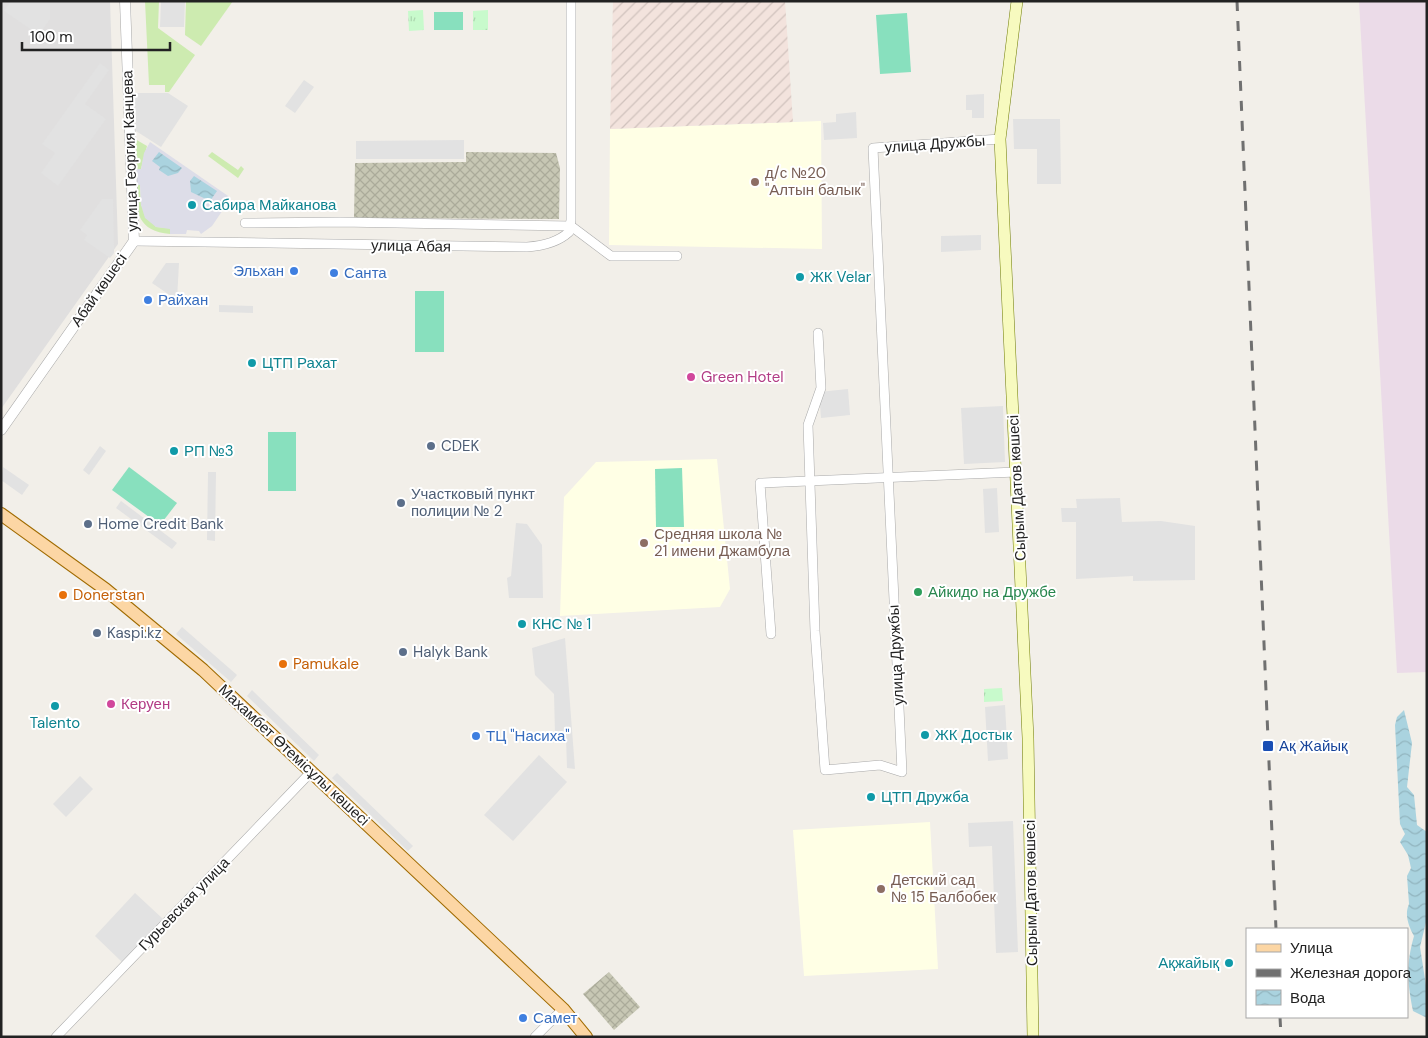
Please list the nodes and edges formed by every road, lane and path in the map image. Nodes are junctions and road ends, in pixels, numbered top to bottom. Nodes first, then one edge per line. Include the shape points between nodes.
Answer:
1 (125, 1) edge
2 (571, 1) edge
3 (1017, 1) edge
4 (1000, 139) junction
5 (245, 223) dead end
6 (571, 226) junction
7 (134, 241) junction
8 (244, 242) joint
9 (677, 256) dead end
10 (818, 333) dead end
11 (1, 430) edge
12 (1016, 472) junction
13 (887, 477) junction
14 (810, 482) junction
15 (5, 517) edge
16 (771, 634) dead end
17 (312, 771) junction
18 (563, 1009) junction
19 (56, 1037) edge
20 (535, 1037) edge
21 (586, 1037) edge
22 (1033, 1037) edge

1 - 7 street, улица Георгия Канцева
2 - 6 street
3 - 4 main road, Сырым Датов көшесі
4 - 12 main road, Сырым Датов көшесі
4 - 13 street, улица Дружбы via 873,148
5 - 6 street, улица Абая
6 - 8 street, улица Абая via 569,232 559,239 527,247
6 - 9 street via 611,256
7 - 8 street, Абай көшесі
7 - 11 street, Абай көшесі
10 - 14 street, улица Дружбы via 821,388 808,425
12 - 13 street
12 - 22 main road, Сырым Датов көшесі via 1028,738
13 - 14 street
13 - 14 street, улица Дружбы via 902,772 880,765 825,770 815,631
14 - 16 street via 760,483
15 - 17 main road, Махамбет Өтемісұлы көшесі via 105,589 203,670
17 - 18 main road, Махамбет Өтемісұлы көшесі
17 - 19 street, Гурьевская улица
18 - 20 street
18 - 21 main road, Махамбет Өтемісұлы көшесі

